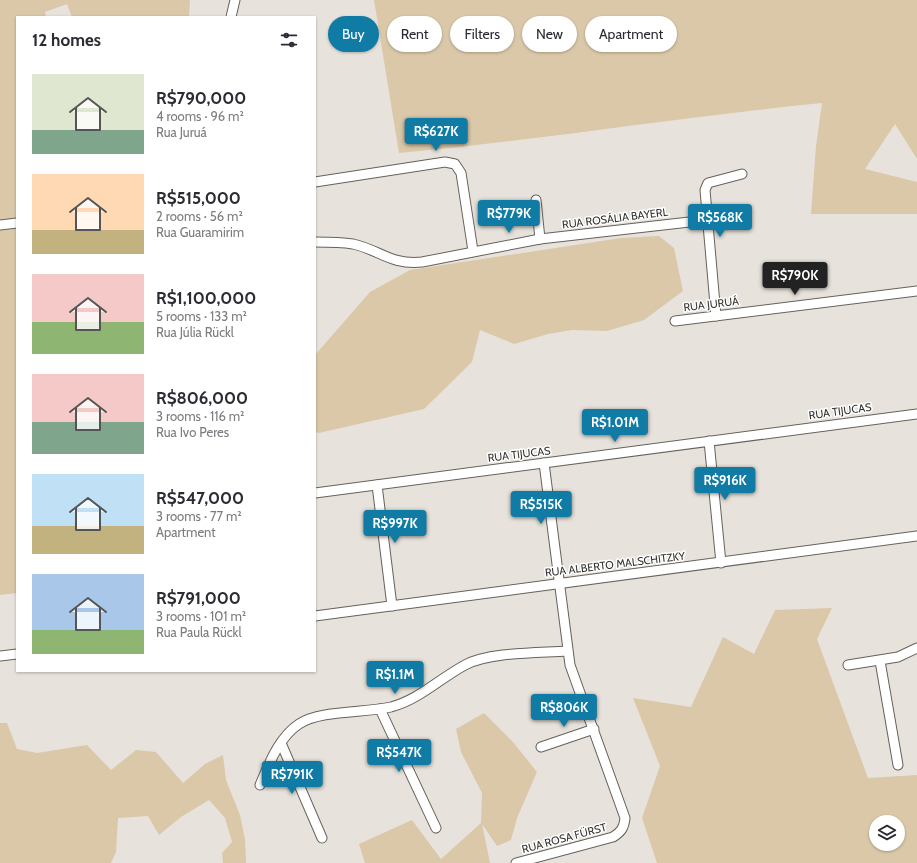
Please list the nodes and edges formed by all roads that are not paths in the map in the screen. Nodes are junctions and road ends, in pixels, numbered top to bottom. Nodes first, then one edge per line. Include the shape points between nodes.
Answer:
1 (235, 0) edge
2 (231, 16) edge
3 (742, 174) dead end
4 (316, 182) edge
5 (536, 200) dead end
6 (707, 220) junction
7 (16, 223) edge
8 (0, 225) edge
9 (540, 239) junction
10 (316, 242) edge
11 (473, 251) junction
12 (917, 291) edge
13 (716, 316) junction
14 (675, 321) dead end
15 (917, 414) edge
16 (709, 441) junction
17 (544, 463) junction
18 (377, 485) junction
19 (316, 493) edge
20 (917, 536) edge
21 (721, 563) junction
22 (560, 583) junction
23 (392, 606) junction
24 (316, 616) edge
25 (917, 648) edge
26 (567, 651) junction
27 (16, 654) edge
28 (0, 656) edge
29 (880, 661) junction
30 (848, 665) dead end
31 (380, 709) junction
32 (594, 729) junction
33 (281, 743) junction
34 (541, 747) dead end
35 (898, 764) dead end
36 (260, 785) dead end
37 (436, 828) dead end
38 (322, 838) dead end
39 (516, 863) edge

1 - 2 street
3 - 6 street via 708,183 704,190
4 - 11 street via 445,162 455,164 461,173
5 - 9 street
6 - 9 street, RUA ROSÁLIA BAYERL
6 - 13 street
7 - 8 street
9 - 11 street, RUA ROSÁLIA BAYERL
10 - 11 street, RUA ROSÁLIA BAYERL via 353,244 400,262 410,263
12 - 13 street, RUA JURUÁ
13 - 14 street, RUA JURUÁ
15 - 16 street, RUA TIJUCAS
16 - 17 street, RUA TIJUCAS
16 - 21 street
17 - 18 street, RUA TIJUCAS
17 - 22 street, RUA ROSA FÜRST
18 - 19 street, RUA TIJUCAS
18 - 23 street
20 - 21 street, RUA ALBERTO MALSCHITZKY
21 - 22 street, RUA ALBERTO MALSCHITZKY
22 - 23 street, RUA ALBERTO MALSCHITZKY
22 - 26 street, RUA ROSA FÜRST
23 - 24 street, RUA ALBERTO MALSCHITZKY
25 - 29 street via 898,657
26 - 31 street via 477,661 465,665 414,699
26 - 32 street, RUA ROSA FÜRST
27 - 28 street
29 - 30 street
29 - 35 street
31 - 33 street via 311,719 299,724
31 - 37 street
32 - 34 street
32 - 39 street, RUA ROSA FÜRST via 625,818 624,826 613,837
33 - 36 street
33 - 38 street

